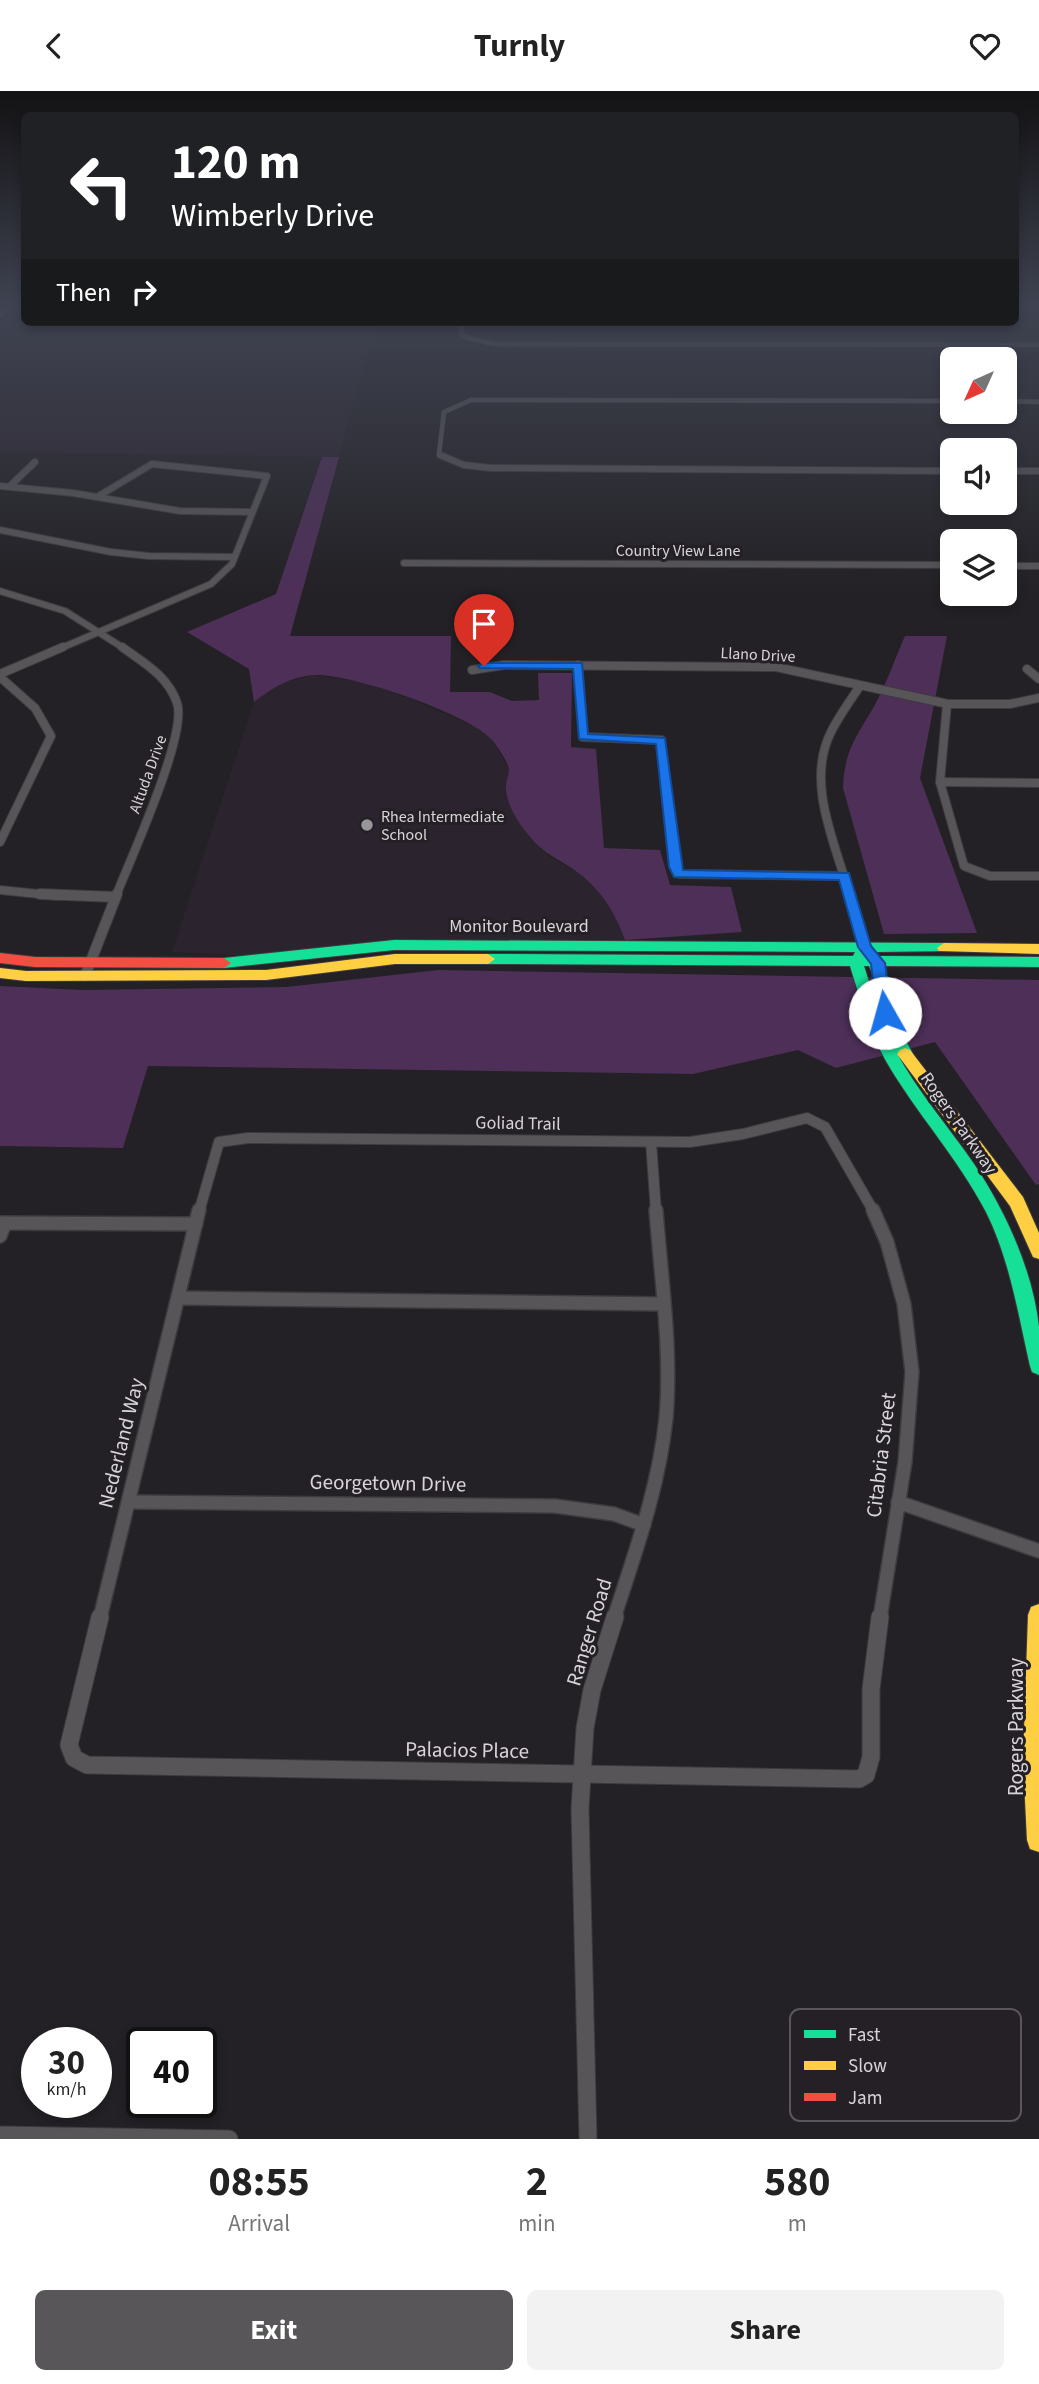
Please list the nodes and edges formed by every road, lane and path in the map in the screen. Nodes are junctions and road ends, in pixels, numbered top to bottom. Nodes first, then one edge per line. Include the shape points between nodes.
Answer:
1 (467, 402) edge
2 (35, 462) dead end
3 (940, 471) edge
4 (1017, 471) edge
5 (1039, 471) edge
6 (0, 486) edge
7 (10, 486) junction
8 (97, 497) junction
9 (252, 512) junction
10 (0, 530) edge
11 (234, 557) junction
12 (404, 563) dead end
13 (940, 565) edge
14 (1017, 566) edge
15 (1039, 566) edge
16 (0, 591) edge
17 (101, 632) junction
18 (578, 666) junction
19 (1027, 669) dead end
20 (472, 670) dead end
21 (0, 675) edge
22 (1039, 679) edge
23 (860, 686) junction
24 (1039, 698) edge
25 (947, 704) junction
26 (940, 782) junction
27 (1039, 783) edge
28 (0, 842) edge
29 (845, 876) junction
30 (1039, 876) edge
31 (0, 890) edge
32 (115, 897) junction
33 (865, 947) junction
34 (1039, 950) edge
35 (0, 958) edge
36 (856, 962) junction
37 (1039, 962) edge
38 (878, 963) junction
39 (88, 969) junction
40 (0, 973) edge
41 (814, 1119) joint
42 (219, 1142) joint
43 (651, 1142) junction
44 (3, 1223) edge
45 (196, 1224) junction
46 (0, 1236) edge
47 (1039, 1252) edge
48 (178, 1298) junction
49 (663, 1304) junction
50 (1039, 1366) edge
51 (129, 1501) junction
52 (898, 1502) junction
53 (644, 1525) junction
54 (1039, 1551) edge
55 (1039, 1615) edge
56 (71, 1755) joint
57 (582, 1773) junction
58 (866, 1775) joint
59 (1039, 1840) edge
60 (0, 2135) edge
61 (229, 2139) edge
62 (588, 2139) edge

1 - 3 street via 444,412 439,454 467,467
2 - 7 street
4 - 5 street
6 - 7 street
7 - 8 street
8 - 9 street via 180,512
8 - 9 street via 152,464 265,474
9 - 11 street
10 - 11 street via 111,552
11 - 17 street via 211,584
12 - 13 street, Country View Lane
14 - 15 street
16 - 17 street, Altuda Drive via 65,611
17 - 21 street
17 - 32 street, Altuda Drive via 161,675 179,713 175,742
18 - 20 street, Llano Drive via 504,665
18 - 23 street, Llano Drive via 776,667
18 - 29 street via 583,737 661,740 679,874
19 - 22 street
21 - 28 street via 35,708 51,736
23 - 25 street, Llano Drive
23 - 29 street via 830,733 821,761 821,792
24 - 25 street, Llano Drive via 1006,704
25 - 26 street
26 - 27 street
26 - 30 street via 964,866 971,873
29 - 33 street
31 - 32 street
32 - 39 street, Altuda Drive
33 - 34 street, Monitor Boulevard
33 - 36 street
33 - 38 street
33 - 39 street, Monitor Boulevard via 394,945 234,963
35 - 39 street, Monitor Boulevard
36 - 38 street, Monitor Boulevard
36 - 39 street, Monitor Boulevard via 395,959 266,975
36 - 50 street, Rogers Parkway via 890,1056 960,1153 993,1210 1013,1258
37 - 38 street, Monitor Boulevard
38 - 47 street, Rogers Parkway via 885,1013 899,1047 1017,1202
39 - 40 street, Monitor Boulevard
41 - 43 street, Goliad Trail via 711,1140
41 - 52 street, Citabria Street via 825,1127 870,1203 887,1242 904,1304 912,1372 911,1411
42 - 43 street, Goliad Trail via 248,1138
42 - 45 street, Nederland Way
43 - 49 street, Ranger Road
44 - 45 street
44 - 46 street
45 - 48 street, Nederland Way
48 - 49 street
48 - 51 street, Nederland Way
49 - 53 street, Ranger Road via 666,1417 658,1475
51 - 53 street, Georgetown Drive via 555,1506 600,1511
51 - 56 street, Nederland Way via 69,1745
52 - 54 street
52 - 58 street, Citabria Street via 871,1689 872,1757
53 - 57 street, Ranger Road via 592,1690
55 - 59 street, Rogers Parkway via 1035,1746
56 - 57 street, Palacios Place via 77,1763 87,1765
57 - 58 street, Palacios Place via 859,1779
57 - 62 street, Ranger Road
60 - 61 street

